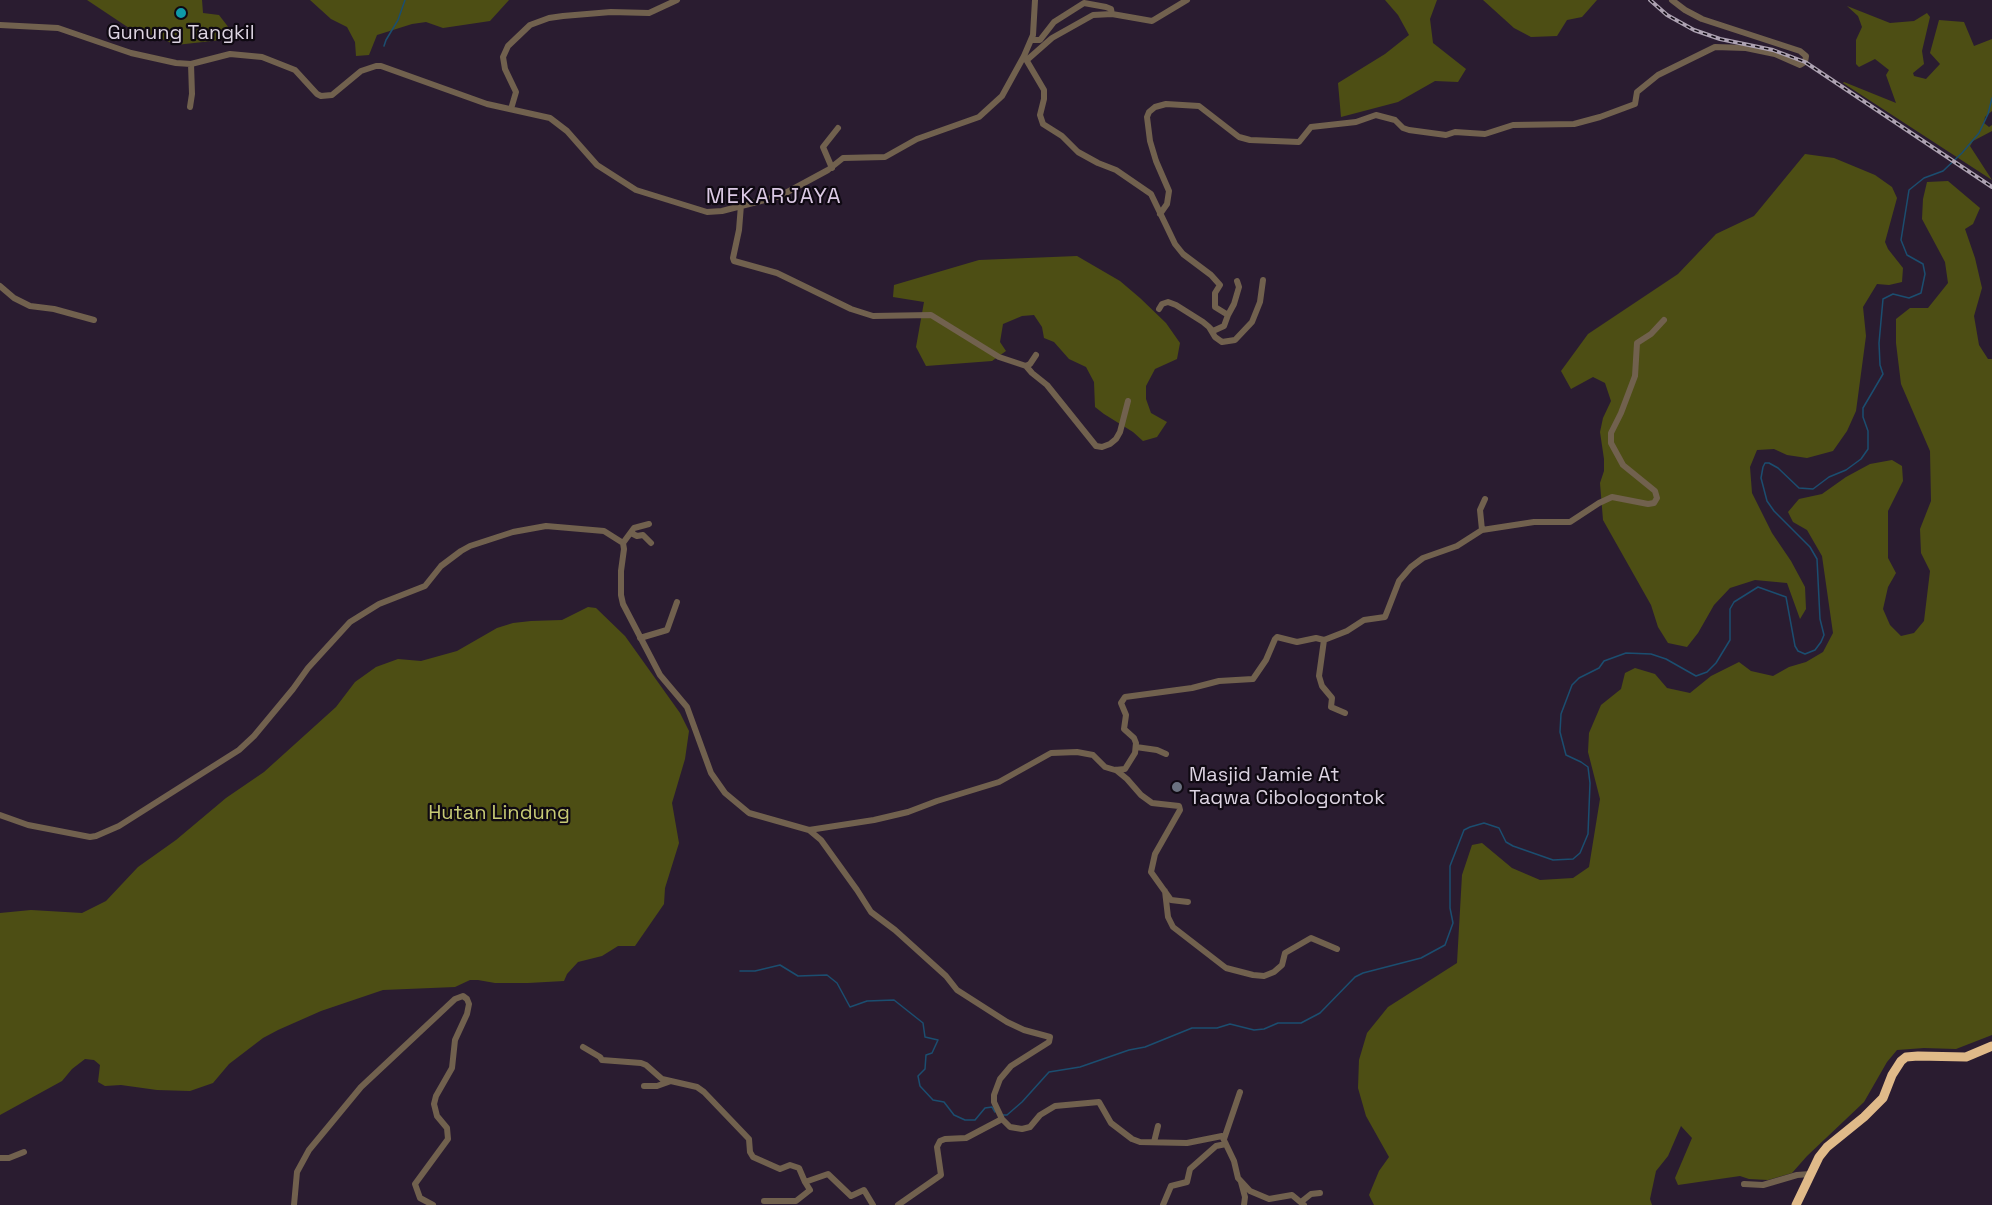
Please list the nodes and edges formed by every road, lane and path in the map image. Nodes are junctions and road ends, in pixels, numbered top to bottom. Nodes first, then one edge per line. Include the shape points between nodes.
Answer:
1 (677, 0) edge
2 (1035, 0) edge
3 (1187, 0) edge
4 (1672, 0) edge
5 (1112, 14) junction
6 (0, 25) edge
7 (1032, 40) junction
8 (1026, 58) junction
9 (191, 64) junction
10 (190, 108) dead end
11 (511, 110) junction
12 (838, 128) dead end
13 (832, 168) junction
14 (741, 205) junction
15 (1160, 214) junction
16 (1263, 280) dead end
17 (1237, 281) dead end
18 (0, 286) edge
19 (1159, 309) dead end
20 (1228, 315) junction
21 (94, 320) dead end
22 (1664, 320) dead end
23 (1209, 327) junction
24 (1036, 355) dead end
25 (1026, 366) junction
26 (1128, 401) dead end
27 (1485, 499) dead end
28 (649, 524) dead end
29 (1482, 530) junction
30 (631, 533) junction
31 (623, 543) junction
32 (651, 543) dead end
33 (676, 602) dead end
34 (640, 638) junction
35 (1324, 640) junction
36 (1345, 713) dead end
37 (1136, 747) junction
38 (1166, 754) dead end
39 (1115, 770) junction
40 (0, 815) edge
41 (809, 830) junction
42 (1165, 891) junction
43 (1188, 902) dead end
44 (1337, 949) dead end
45 (1992, 1046) edge
46 (583, 1047) dead end
47 (671, 1080) junction
48 (644, 1086) dead end
49 (1240, 1092) dead end
50 (1000, 1114) junction
51 (1158, 1126) dead end
52 (1225, 1141) junction
53 (1154, 1142) junction
54 (24, 1152) dead end
55 (0, 1158) edge
56 (1810, 1174) junction
57 (1239, 1179) junction
58 (805, 1182) junction
59 (869, 1184) dead end
60 (1744, 1184) dead end
61 (866, 1193) junction
62 (1320, 1193) dead end
63 (764, 1201) dead end
64 (1303, 1203) edge
65 (294, 1205) edge
66 (432, 1205) edge
67 (873, 1205) edge
68 (898, 1205) edge
69 (1163, 1205) edge
70 (1244, 1205) edge
71 (1797, 1205) edge

1 - 11 street via 649,13 563,16 530,25 508,46 503,57 516,92
2 - 7 street
3 - 5 street via 1152,21
4 - 15 street via 1702,19 1800,51 1806,56 1805,63 1800,65 1746,48 1715,47 1658,75 1637,93 1635,104 1574,124 1513,125 1485,134 1446,135 1409,130 1395,120 1376,115 1356,122 1311,127 1299,142 1247,140 1199,106 1166,104 1155,107 1147,117 1150,141 1169,191
5 - 7 street via 1112,9 1084,3 1054,22 1040,40
5 - 8 street via 1093,15
6 - 9 street via 58,28 139,55
7 - 8 street
8 - 13 street via 1002,96 975,119 917,139 885,157 846,158
8 - 15 street via 1044,90 1040,116 1043,124 1078,152 1147,189
9 - 10 street
9 - 11 street via 230,54 262,57 295,70 317,94 327,96 362,71 381,66
11 - 14 street via 550,118 597,165 636,190 707,212
12 - 13 street via 823,147
13 - 14 street via 780,196
14 - 25 street via 734,261 772,271 873,316 931,315 999,357
15 - 20 street via 1183,254 1220,285 1215,293 1215,307
16 - 23 street via 1252,322 1235,339 1222,342
17 - 20 street via 1239,286
18 - 21 street via 30,306
19 - 23 street via 1168,302
20 - 23 street via 1224,326 1213,330
22 - 29 street via 1637,343 1635,376 1611,434 1620,462 1655,491 1655,502 1612,497 1570,522 1534,522
24 - 25 street
25 - 26 street via 1047,385 1096,446 1116,439
27 - 29 street via 1480,510
28 - 30 street via 634,528
29 - 35 street via 1411,567 1400,580 1384,617 1364,620
30 - 31 street
30 - 32 street via 643,535
31 - 34 street via 622,600
31 - 40 street via 604,531 546,526 470,546 441,566 424,586 379,604 350,622 254,736 118,826 90,837 28,825
33 - 34 street via 667,630
34 - 41 street via 660,675 687,707 711,773 725,793 749,813
35 - 36 street via 1319,676 1332,698 1331,707
35 - 37 street via 1298,642 1276,638 1266,660 1250,680 1123,697 1124,729 1135,740
37 - 38 street
37 - 39 street via 1128,767
39 - 41 street via 1103,766 1094,755 1051,753 999,782 908,812
39 - 42 street via 1152,803 1179,806 1155,854 1151,872
41 - 50 street via 821,840 873,914 896,930 957,990 1007,1022 1049,1037 1049,1042 1002,1075 994,1095
42 - 43 street via 1171,900
42 - 44 street via 1173,927 1226,969 1264,976 1282,965 1286,953 1311,938
45 - 56 highway via 1966,1057 1906,1057 1892,1075 1883,1098 1827,1147
46 - 47 street via 602,1060 645,1065 661,1078
47 - 48 street
47 - 58 street via 704,1092 749,1139 753,1157 780,1169 789,1165 799,1168
49 - 52 street
50 - 53 street via 1011,1128 1022,1129 1055,1106 1099,1102 1110,1123 1140,1142
50 - 68 street via 970,1136 940,1142 937,1149 941,1175
51 - 53 street
52 - 53 street via 1221,1136 1186,1143
52 - 57 street
52 - 69 street via 1190,1169 1187,1182 1170,1186
54 - 55 street
56 - 60 street via 1763,1185
56 - 71 highway
57 - 64 street via 1261,1197 1275,1200 1290,1195
57 - 70 street
58 - 61 street via 827,1174 852,1197
58 - 63 street via 810,1190 796,1201
59 - 61 street
61 - 67 street
62 - 64 street via 1311,1194
65 - 66 street via 297,1172 309,1150 361,1088 455,999 463,996 468,1000 468,1011 455,1040 452,1068 434,1104 448,1138 415,1184 420,1198

